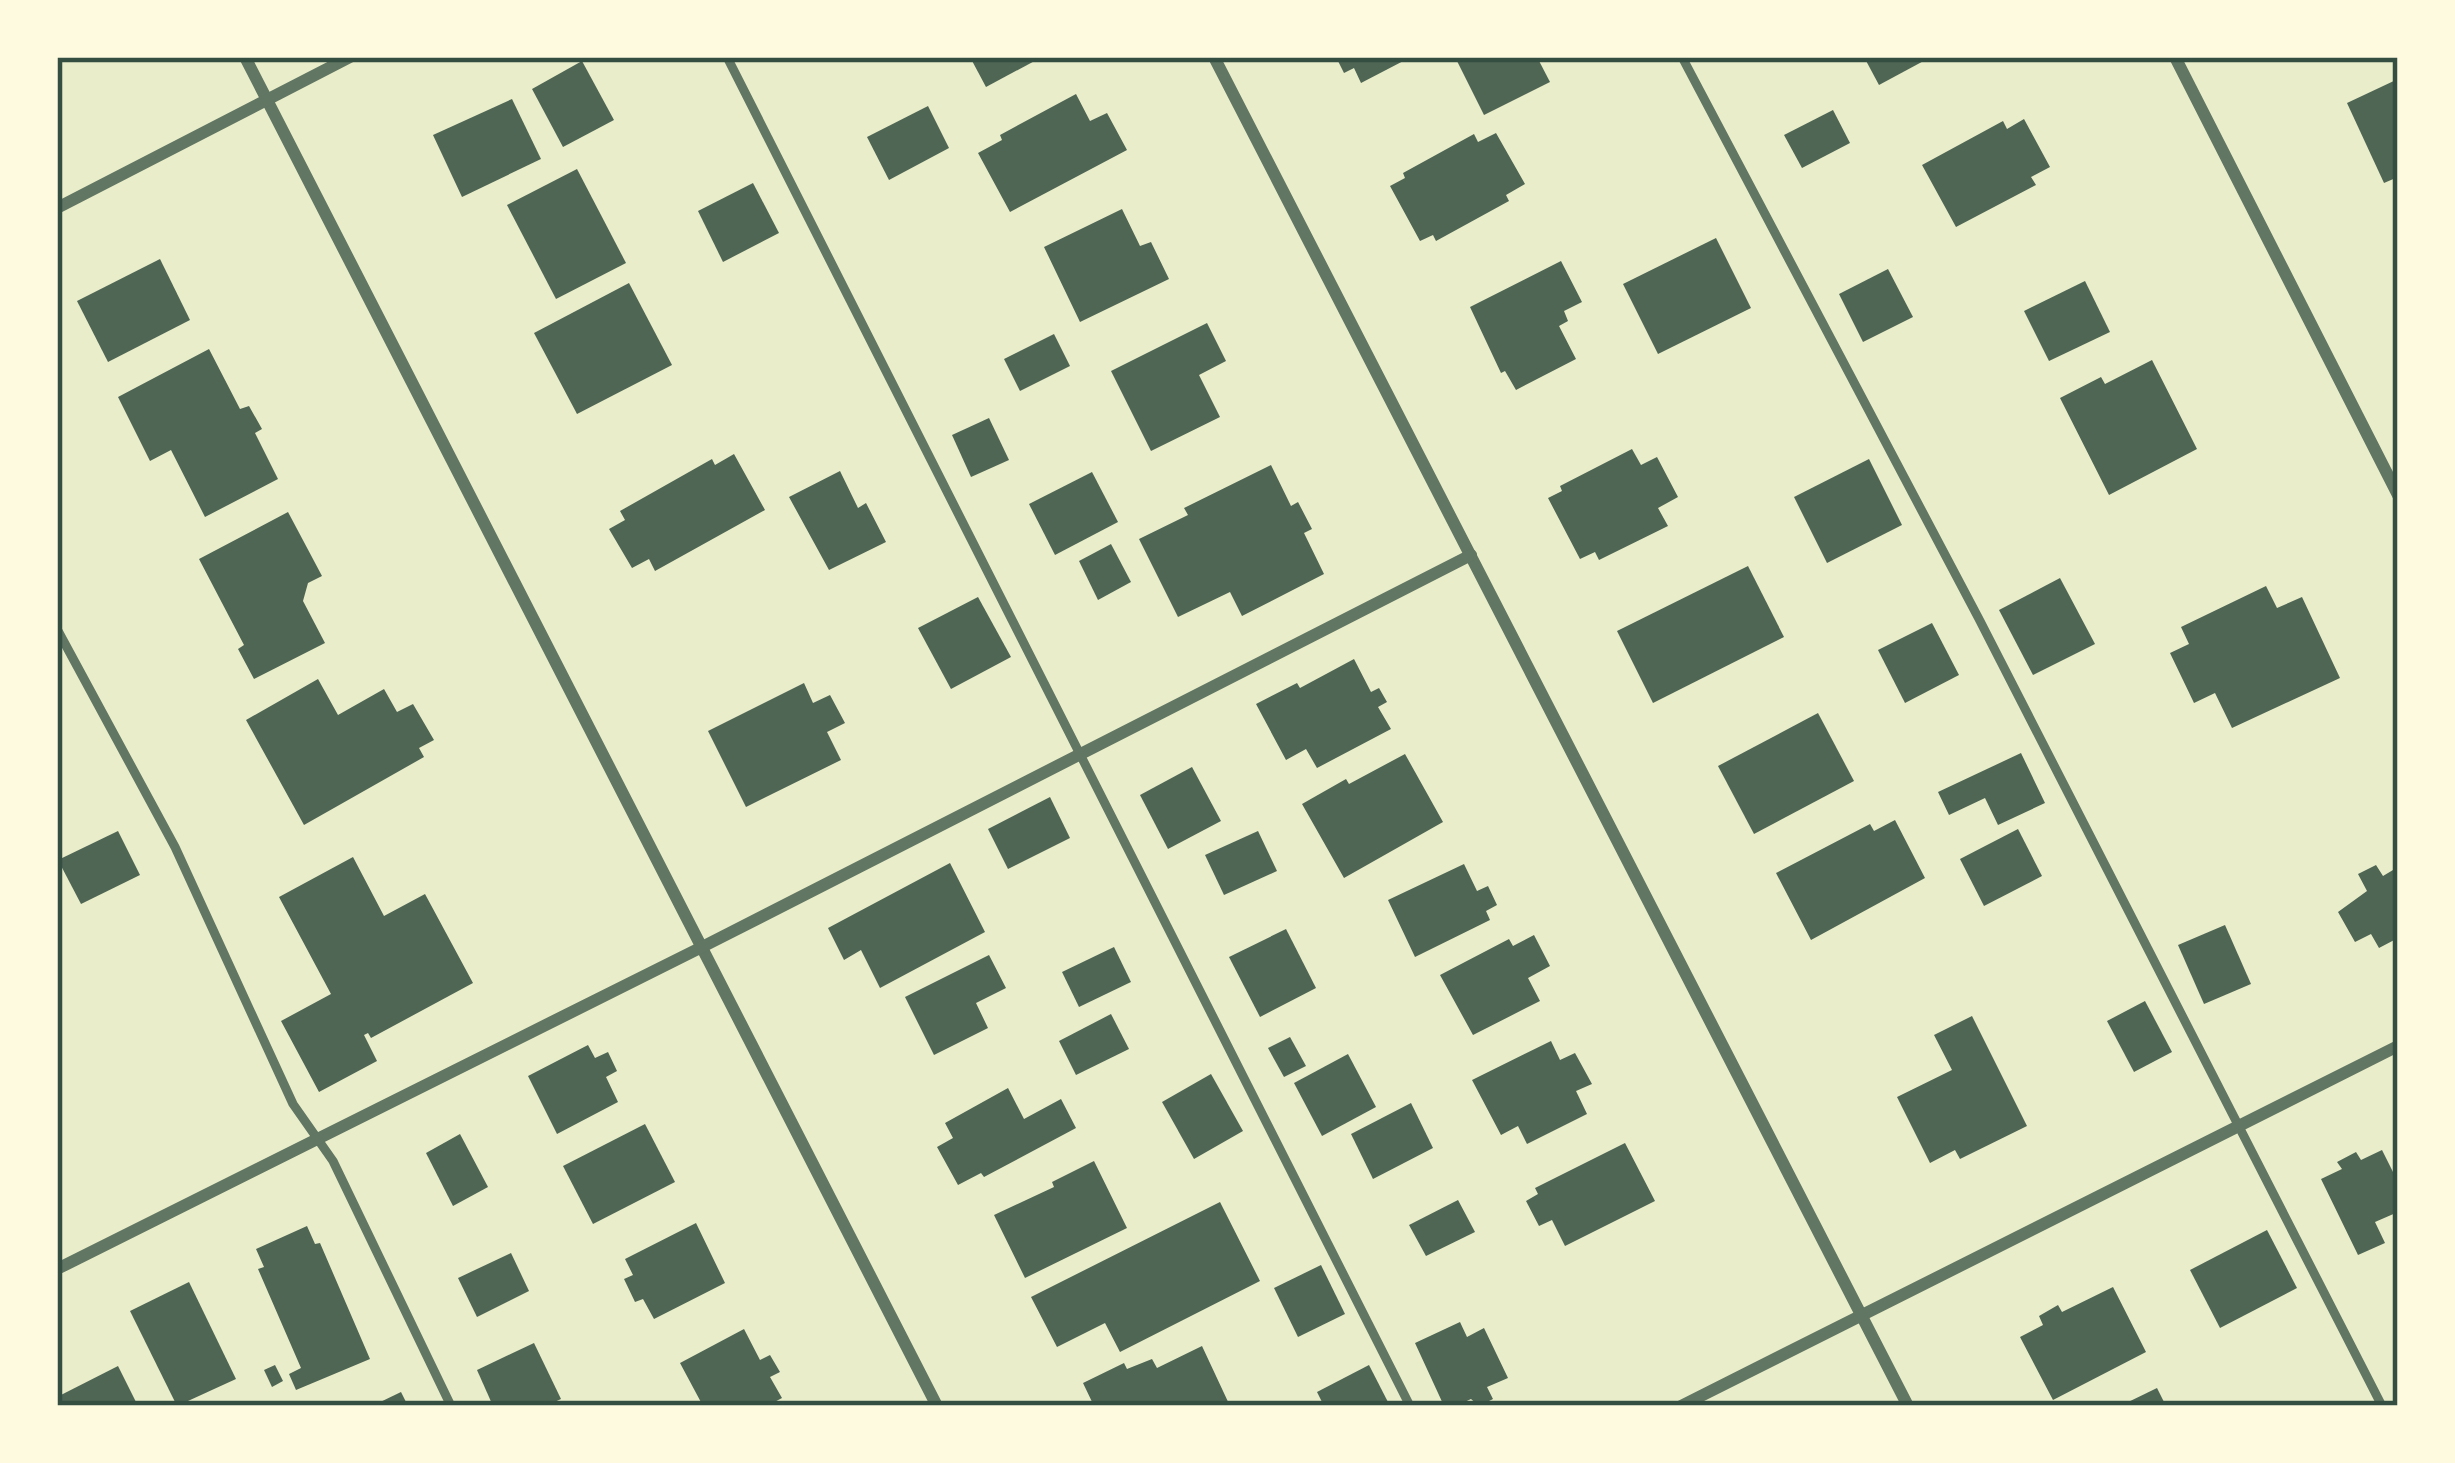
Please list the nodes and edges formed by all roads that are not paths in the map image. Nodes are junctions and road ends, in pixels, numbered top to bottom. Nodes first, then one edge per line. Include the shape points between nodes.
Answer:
1 (245, 57) edge
2 (350, 57) edge
3 (727, 57) edge
4 (1214, 57) edge
5 (1682, 57) edge
6 (2175, 57) edge
7 (267, 100) junction
8 (57, 208) edge
9 (2398, 495) edge
10 (1471, 556) junction
11 (57, 629) edge
12 (1081, 754) junction
13 (704, 946) junction
14 (2398, 1046) edge
15 (2236, 1126) junction
16 (318, 1139) junction
17 (57, 1270) edge
18 (1861, 1315) junction
19 (452, 1406) edge
20 (938, 1406) edge
21 (1410, 1406) edge
22 (1681, 1406) edge
23 (1908, 1406) edge
24 (2382, 1406) edge

1 - 7 street
2 - 7 street
3 - 12 lane
4 - 10 street
5 - 15 lane
6 - 9 street
7 - 8 street
7 - 13 street
10 - 12 street
10 - 18 street
11 - 16 lane via 175,847 293,1104
12 - 13 street
12 - 21 lane
13 - 16 street
13 - 20 street
14 - 15 street
15 - 18 street
15 - 24 lane
16 - 17 street
16 - 19 lane
18 - 22 street
18 - 23 street

